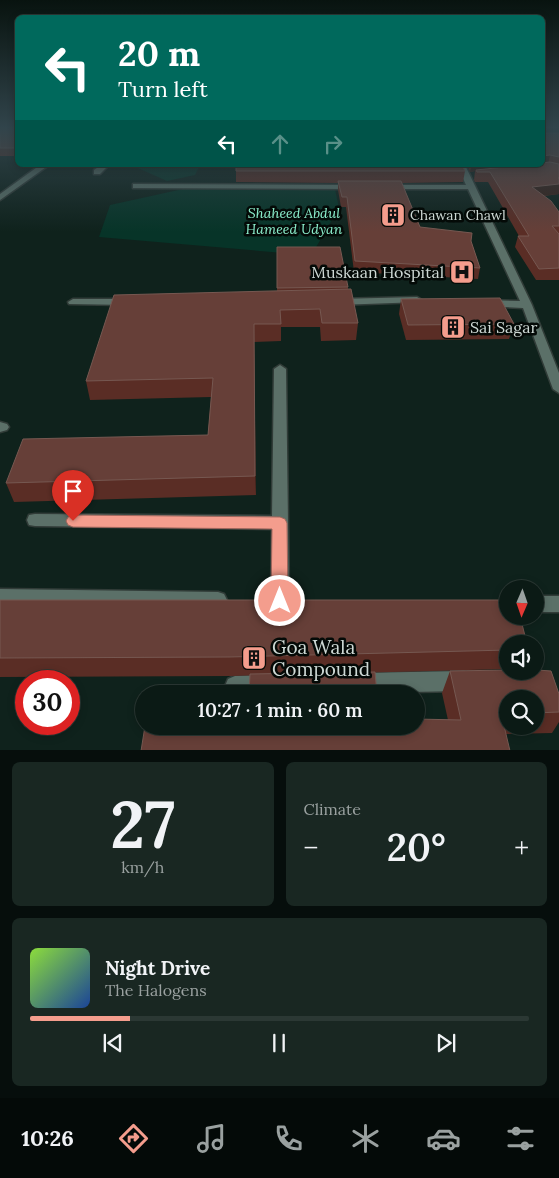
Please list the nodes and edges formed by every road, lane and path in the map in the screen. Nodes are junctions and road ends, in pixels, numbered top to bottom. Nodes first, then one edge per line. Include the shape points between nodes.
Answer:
1 (42, 167) edge
2 (103, 167) edge
3 (463, 167) edge
4 (97, 172) dead end
5 (136, 186) dead end
6 (366, 187) edge
7 (376, 187) edge
8 (472, 187) junction
9 (0, 198) edge
10 (428, 301) edge
11 (73, 302) dead end
12 (142, 302) edge
13 (330, 302) edge
14 (477, 303) edge
15 (527, 305) junction
16 (280, 369) dead end
17 (559, 390) edge
18 (35, 520) dead end
19 (280, 523) junction
20 (0, 597) edge
21 (240, 600) edge
22 (260, 600) edge
23 (280, 601) junction
24 (300, 601) edge
25 (544, 604) edge
26 (559, 604) edge
27 (477, 681) edge
28 (342, 684) edge

1 - 9 street
2 - 4 street
3 - 8 street via 471,176
5 - 6 street
7 - 8 street
8 - 15 street
10 - 13 street
11 - 12 street
14 - 15 street
15 - 17 street
16 - 19 street
18 - 19 street
19 - 23 street
20 - 21 street
22 - 23 street
23 - 24 street
25 - 26 street
27 - 28 street

